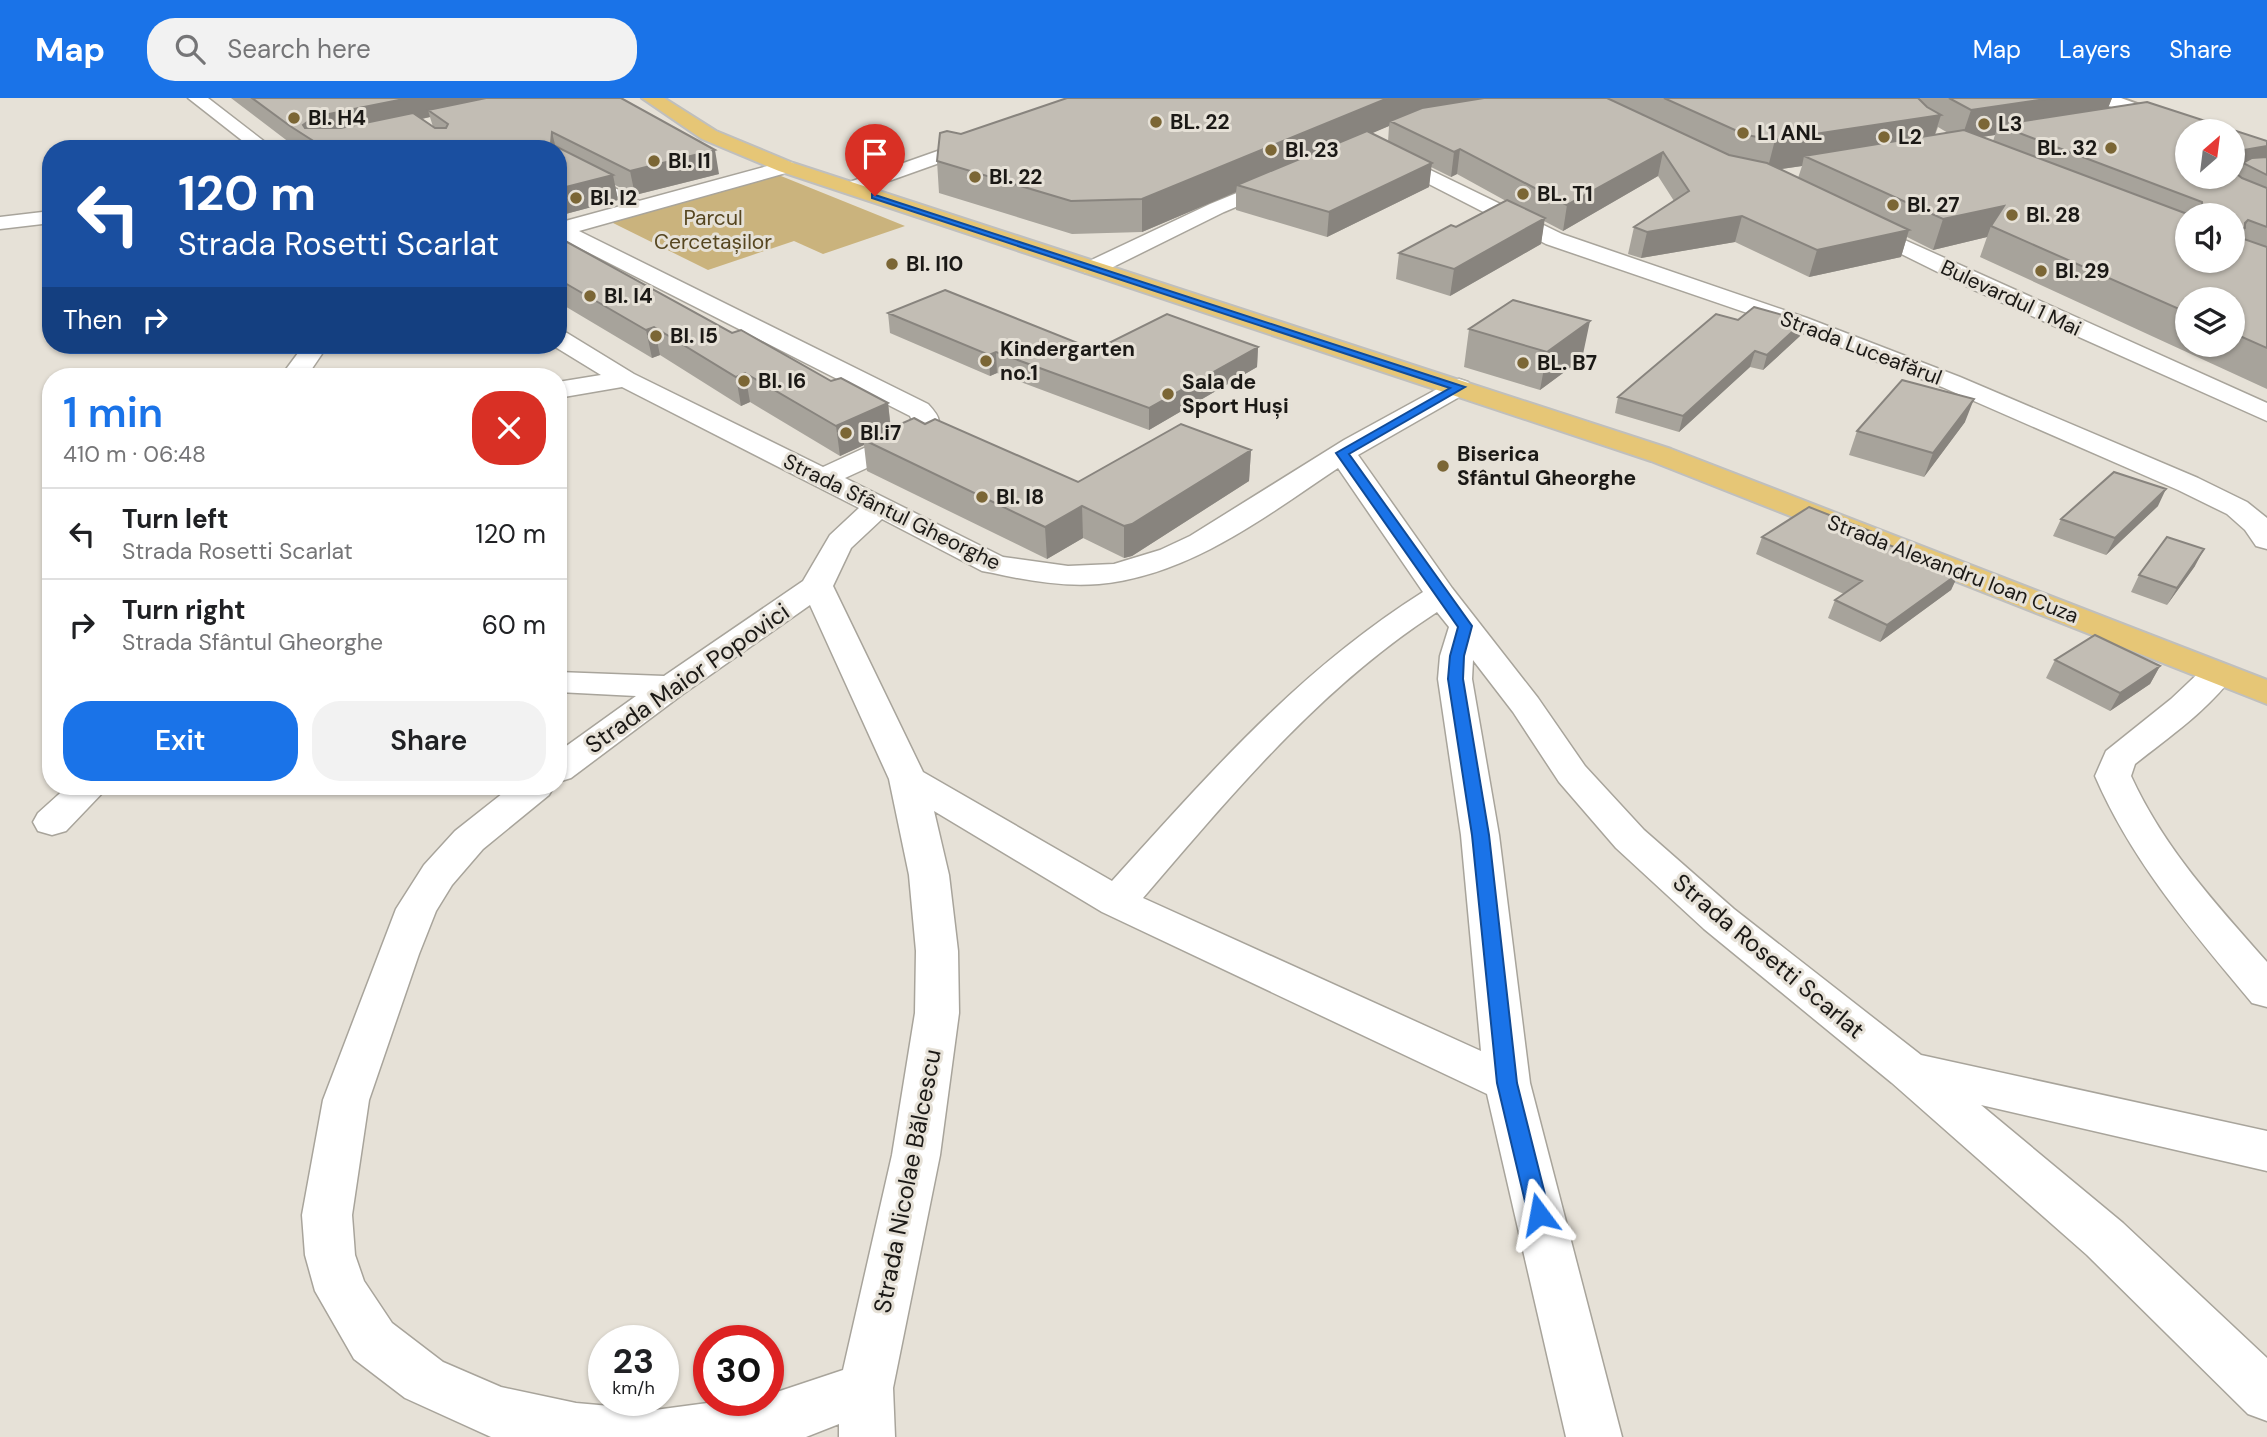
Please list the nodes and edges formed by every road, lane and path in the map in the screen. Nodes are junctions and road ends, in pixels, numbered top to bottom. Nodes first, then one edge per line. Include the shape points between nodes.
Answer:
1 (197, 98) edge
2 (650, 98) edge
3 (2104, 98) edge
4 (2156, 117) junction
5 (2116, 123) edge
6 (2175, 124) edge
7 (999, 135) edge
8 (253, 140) edge
9 (1376, 140) edge
10 (567, 166) edge
11 (786, 167) junction
12 (1303, 171) edge
13 (851, 188) junction
14 (644, 207) junction
15 (1832, 212) edge
16 (42, 217) edge
17 (0, 223) edge
18 (567, 228) edge
19 (567, 234) edge
20 (1093, 268) junction
21 (567, 344) edge
22 (625, 379) junction
23 (1459, 387) junction
24 (567, 389) edge
25 (2267, 413) edge
26 (1342, 453) junction
27 (821, 479) junction
28 (2267, 495) edge
29 (878, 508) junction
30 (2236, 508) junction
31 (2267, 540) edge
32 (817, 586) junction
33 (1453, 611) junction
34 (2218, 673) junction
35 (567, 682) edge
36 (671, 687) junction
37 (2267, 693) edge
38 (567, 763) edge
39 (908, 779) junction
40 (80, 795) edge
41 (525, 795) edge
42 (52, 822) dead end
43 (1116, 902) junction
44 (2267, 992) edge
45 (1908, 1070) junction
46 (1507, 1083) junction
47 (2267, 1151) edge
48 (866, 1388) junction
49 (2267, 1395) edge
50 (867, 1437) edge
51 (1594, 1437) edge

1 - 8 street
2 - 11 highway, Strada Alexandru Ioan Cuza via 709,135
3 - 4 street
4 - 5 street
4 - 6 street
7 - 13 street
9 - 30 street, Strada Luceafărul via 1554,239 1798,323 1951,382
10 - 14 lane
11 - 13 highway, Strada Alexandru Ioan Cuza
11 - 14 street
12 - 20 street
13 - 20 highway, Strada Alexandru Ioan Cuza
14 - 18 street
15 - 25 street, Bulevardul 1 Mai
16 - 17 street
19 - 27 street via 919,410 927,419 922,432
20 - 23 highway, Strada Alexandru Ioan Cuza
21 - 22 street, Strada Sfântul Gheorghe
22 - 24 street
22 - 27 street, Strada Sfântul Gheorghe
23 - 26 street, Strada Sfântul Gheorghe
23 - 34 highway, Strada Alexandru Ioan Cuza via 1748,488
26 - 29 street, Strada Sfântul Gheorghe via 1257,509 1174,554 1115,573 1056,576 993,564
26 - 33 street, Strada Rosetti Scarlat
27 - 29 street, Strada Sfântul Gheorghe
28 - 30 street
29 - 32 street via 848,530 829,556
30 - 31 street, Strada Luceafărul
32 - 36 street, Strada Maior Popovici
32 - 39 street, Strada Nicolae Bălcescu
33 - 43 street via 1390,627 1338,668 1230,773
33 - 45 street, Strada Rosetti Scarlat via 1506,677 1572,774 1630,839 1719,919
33 - 46 street via 1455,679 1480,835
34 - 37 highway, Strada Alexandru Ioan Cuza
34 - 44 street via 2119,760 2113,776 2159,861
35 - 36 street
36 - 38 street, Strada Maior Popovici
39 - 43 street
39 - 48 street, Strada Nicolae Bălcescu via 929,875 937,951 937,1013 916,1155
40 - 42 street
41 - 48 street via 469,840 438,875 416,909 398,954 346,1100 327,1214 330,1255 341,1292 373,1341 424,1380 498,1413 576,1430 655,1437 777,1421
43 - 46 street
45 - 47 street
45 - 49 street, Strada Rosetti Scarlat via 2105,1239
46 - 51 street
48 - 50 street, Strada Nicolae Bălcescu

